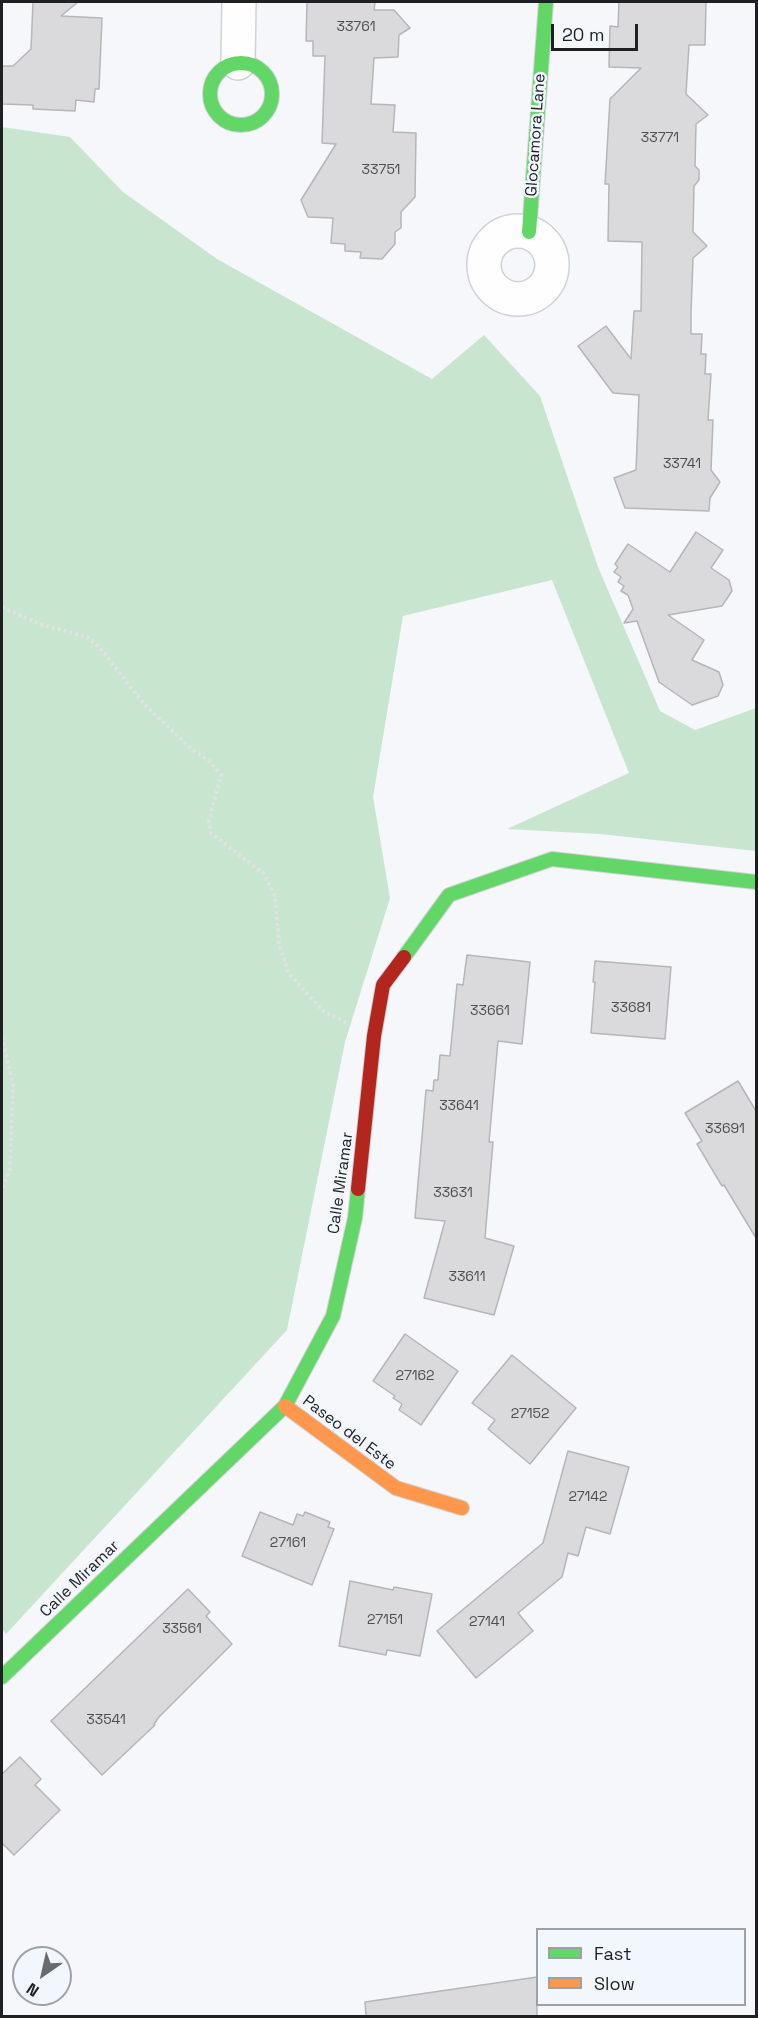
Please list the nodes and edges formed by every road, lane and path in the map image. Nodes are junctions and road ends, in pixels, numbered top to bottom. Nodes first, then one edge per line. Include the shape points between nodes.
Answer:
1 (239, 2) edge
2 (546, 2) edge
3 (238, 63) junction
4 (529, 232) dead end
5 (2, 607) edge
6 (756, 882) edge
7 (374, 1036) junction
8 (2, 1038) edge
9 (2, 1189) edge
10 (285, 1406) junction
11 (462, 1508) dead end
12 (2, 1677) edge

1 - 3 street
2 - 4 street, Glocamora Lane
3 - 3 street via 217,74 210,96 220,118 243,125 264,115 272,92 261,70
5 - 7 path via 42,625 87,637 144,704 209,761 221,775 209,821 211,833 264,874 275,896 279,943 289,974 323,1011
6 - 7 street, Calle Miramar via 552,860 449,895 383,985
7 - 10 street, Calle Miramar via 355,1218 333,1316
8 - 9 path via 13,1084 10,1170
10 - 11 street, Paseo del Este via 396,1488
10 - 12 street, Calle Miramar

